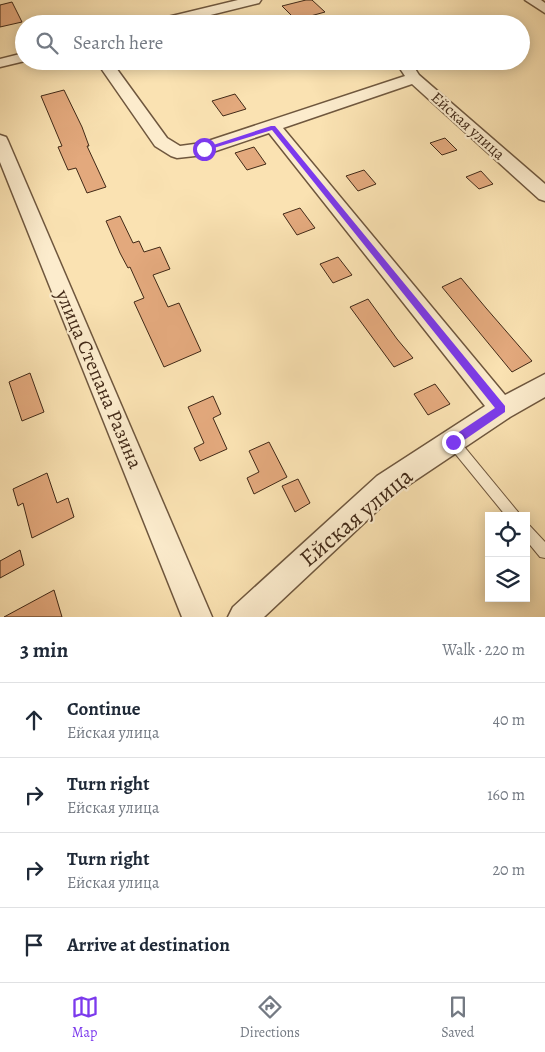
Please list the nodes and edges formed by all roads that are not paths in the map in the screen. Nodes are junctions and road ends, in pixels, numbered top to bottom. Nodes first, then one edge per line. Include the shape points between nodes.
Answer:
1 (252, 0) edge
2 (532, 0) edge
3 (545, 9) edge
4 (192, 15) edge
5 (15, 59) edge
6 (0, 63) edge
7 (109, 70) edge
8 (408, 70) edge
9 (414, 78) junction
10 (273, 127) junction
11 (0, 141) edge
12 (545, 194) edge
13 (545, 385) edge
14 (502, 409) junction
15 (453, 442) junction
16 (511, 512) edge
17 (530, 535) edge
18 (545, 552) edge
19 (197, 617) edge
20 (243, 617) edge

1 - 4 street
2 - 3 street
5 - 6 street
7 - 10 street, Ейская улица via 160,142 177,152 204,149
8 - 9 street, Ейская улица
9 - 10 street, Ейская улица
9 - 12 street, Ейская улица
10 - 14 street
11 - 19 street, улица Степана Разина
13 - 14 street, Ейская улица
14 - 15 street, Ейская улица
15 - 16 lane
15 - 20 street, Ейская улица via 386,485
17 - 18 lane

